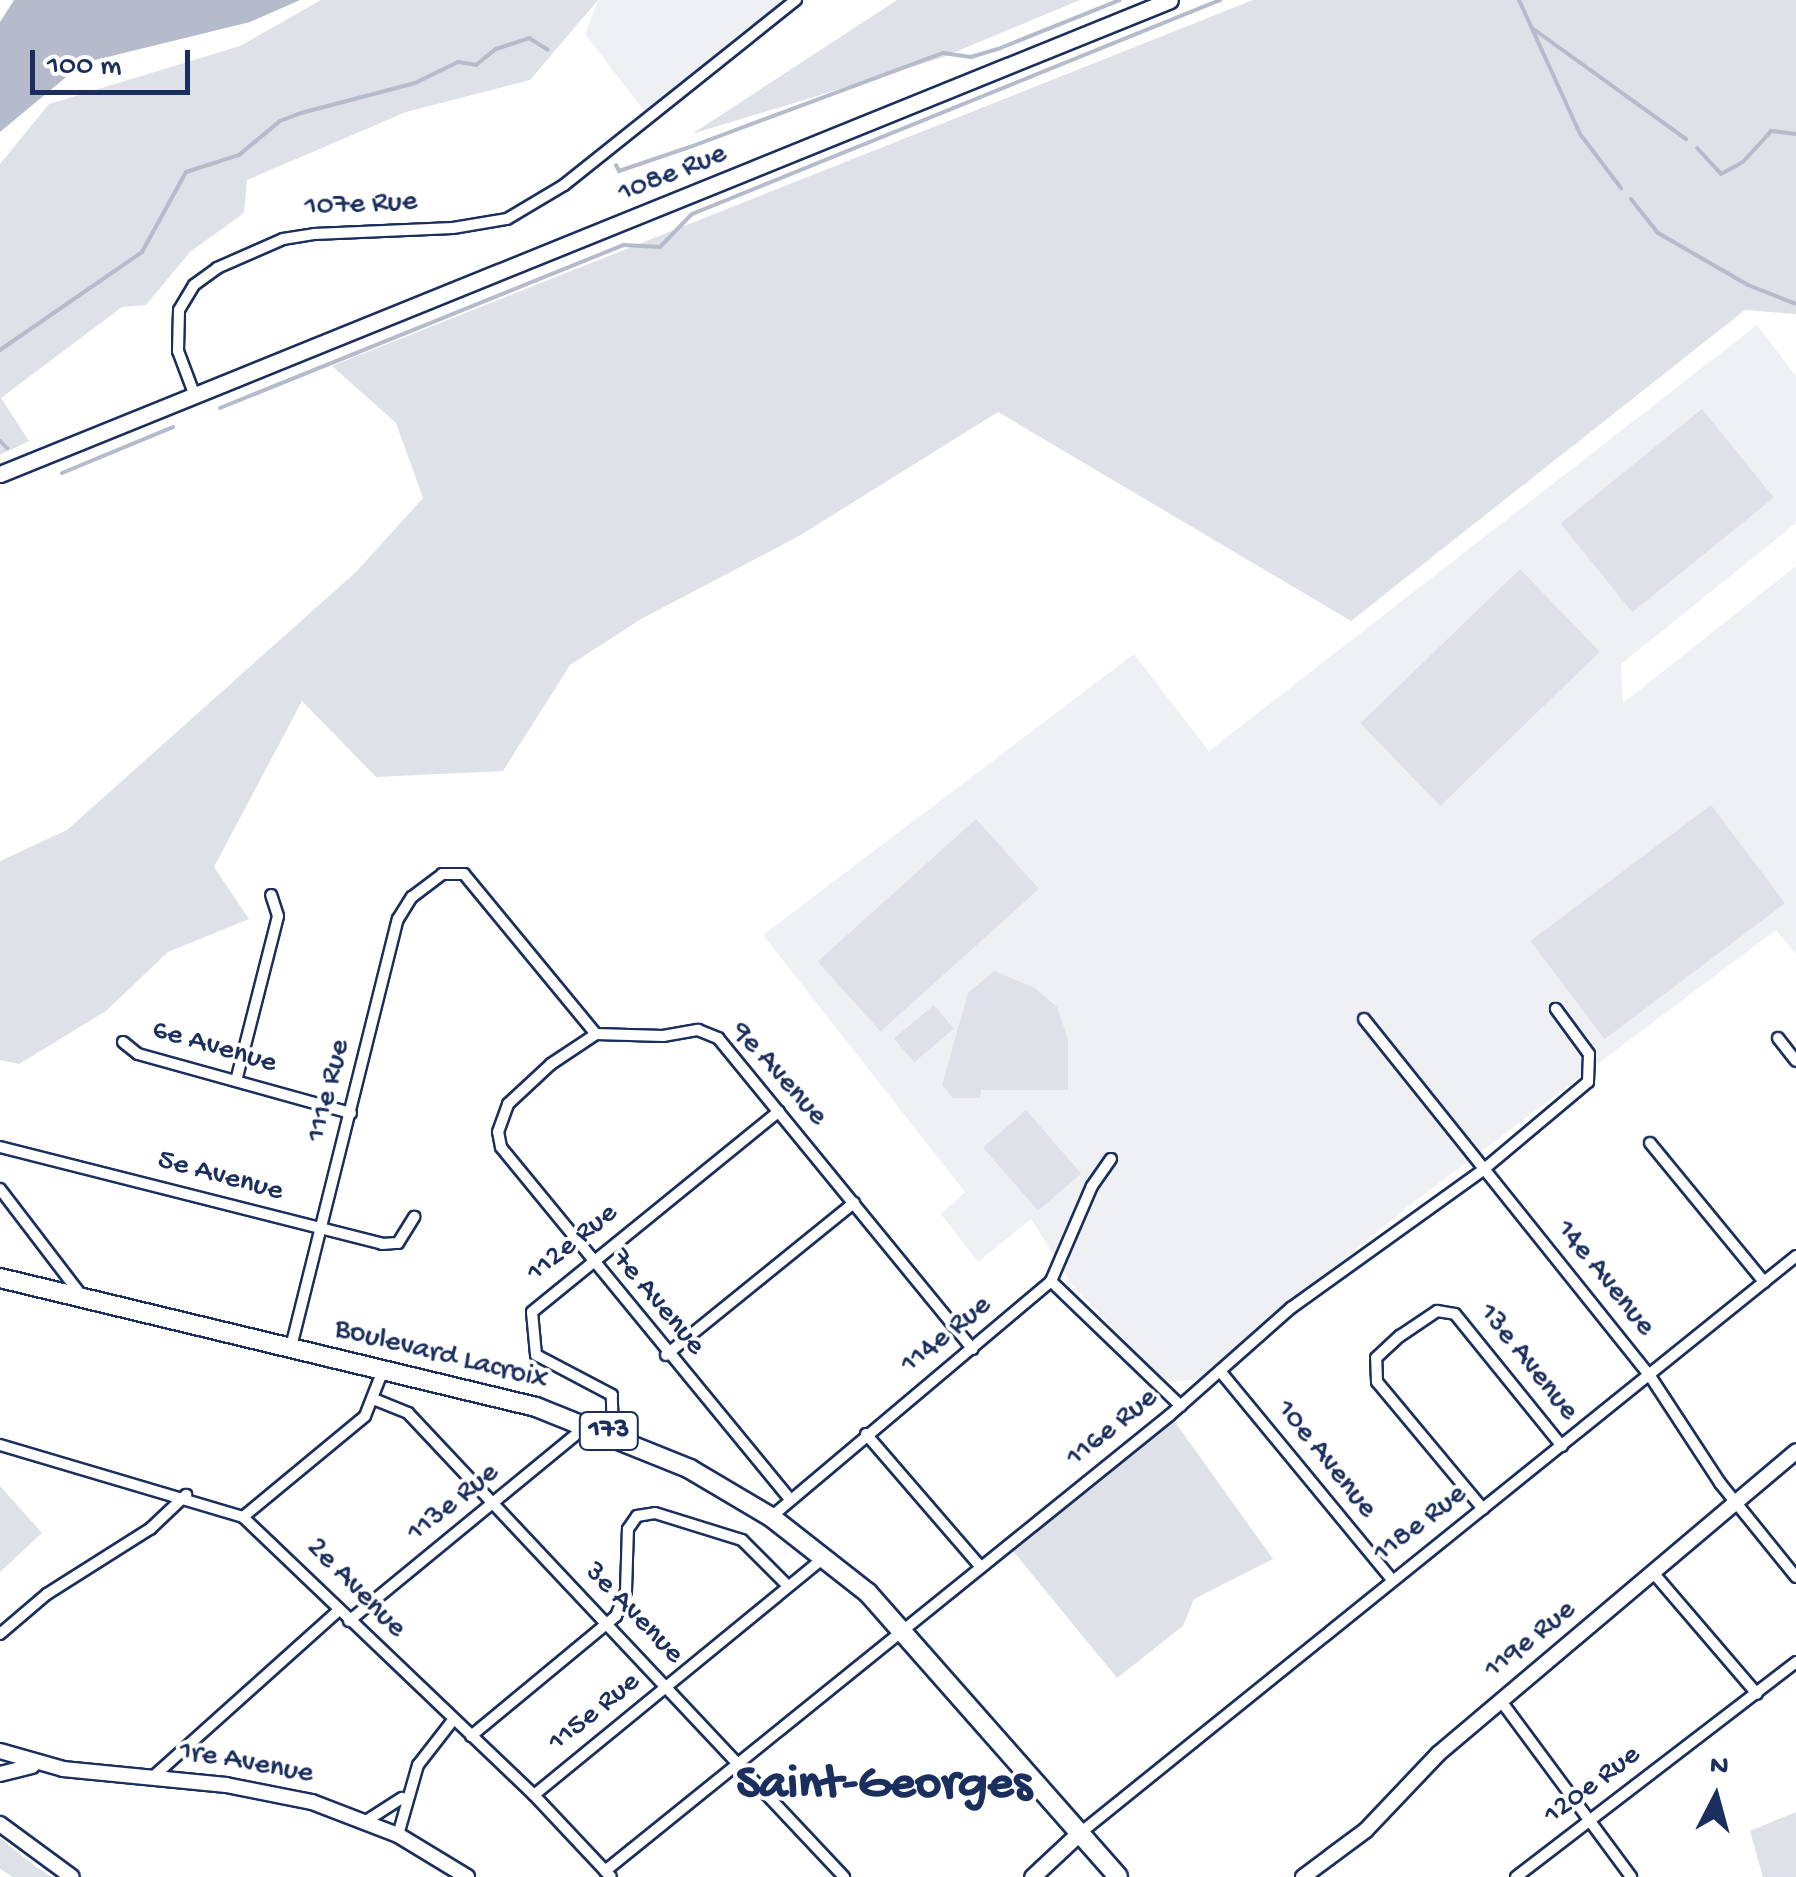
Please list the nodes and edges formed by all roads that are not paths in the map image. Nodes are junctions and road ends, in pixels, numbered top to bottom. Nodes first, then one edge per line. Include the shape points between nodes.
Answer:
1 (796, 0) edge
2 (1170, 0) edge
3 (195, 396) junction
4 (0, 474) edge
5 (271, 895) dead end
6 (1556, 1009) dead end
7 (1364, 1019) dead end
8 (596, 1034) junction
9 (1778, 1038) dead end
10 (123, 1042) dead end
11 (1796, 1061) edge
12 (236, 1081) junction
13 (779, 1110) junction
14 (351, 1113) junction
15 (1650, 1142) dead end
16 (0, 1147) edge
17 (1111, 1159) dead end
18 (1483, 1170) junction
19 (0, 1190) edge
20 (854, 1203) junction
21 (414, 1217) dead end
22 (321, 1230) junction
23 (1796, 1256) edge
24 (590, 1262) junction
25 (0, 1278) edge
26 (1051, 1281) junction
27 (1764, 1282) junction
28 (84, 1300) junction
29 (290, 1347) junction
30 (974, 1348) junction
31 (666, 1355) junction
32 (383, 1369) junction
33 (1220, 1371) junction
34 (1650, 1376) junction
35 (376, 1400) junction
36 (1181, 1406) junction
37 (589, 1425) junction
38 (613, 1432) junction
39 (866, 1434) junction
40 (0, 1445) edge
41 (1562, 1446) junction
42 (1796, 1452) edge
43 (186, 1496) junction
44 (789, 1498) junction
45 (1737, 1503) junction
46 (493, 1505) junction
47 (1482, 1509) junction
48 (244, 1517) junction
49 (771, 1517) junction
50 (826, 1556) junction
51 (981, 1567) junction
52 (1656, 1576) junction
53 (1796, 1577) edge
54 (1392, 1580) junction
55 (788, 1586) junction
56 (338, 1611) junction
57 (349, 1621) junction
58 (609, 1623) junction
59 (900, 1631) junction
60 (0, 1634) edge
61 (1796, 1662) edge
62 (668, 1686) junction
63 (1757, 1694) junction
64 (1501, 1701) junction
65 (453, 1720) junction
66 (471, 1736) junction
67 (0, 1751) edge
68 (736, 1762) junction
69 (63, 1768) junction
70 (0, 1774) edge
71 (154, 1776) junction
72 (408, 1790) junction
73 (534, 1794) junction
74 (1590, 1820) junction
75 (366, 1821) junction
76 (0, 1824) edge
77 (1078, 1834) junction
78 (398, 1835) junction
79 (608, 1874) edge
80 (72, 1877) edge
81 (467, 1877) edge
82 (844, 1877) edge
83 (1032, 1877) edge
84 (1118, 1877) edge
85 (1303, 1877) edge
86 (1516, 1877) edge
87 (1630, 1877) edge

1 - 3 street, 107e Rue via 564,185 507,219 283,239 216,268 194,285 179,310 178,351
2 - 3 main road, 108e Rue
3 - 4 main road
5 - 12 street via 278,916
6 - 18 street, 116e Rue via 1589,1054 1588,1082
7 - 18 street, 14e Avenue
8 - 13 street, 9e Avenue via 707,1033 729,1048
8 - 14 street, 111e Rue via 472,882 452,871 403,908
8 - 24 street, 7e Avenue via 520,1092 498,1132 510,1159
9 - 11 street
10 - 12 street, 6e Avenue via 138,1054
12 - 14 street, 6e Avenue
13 - 20 street, 9e Avenue
13 - 24 street, 112e Rue
14 - 22 street, 111e Rue
15 - 27 street
16 - 22 street, 5e Avenue
17 - 26 street, 114e Rue via 1092,1186
18 - 33 street, 116e Rue via 1291,1308
18 - 34 street, 14e Avenue
19 - 28 street
20 - 30 street, 9e Avenue
20 - 31 street
21 - 22 street, 5e Avenue via 390,1245
22 - 29 street, 111e Rue
23 - 27 street, 118e Rue
24 - 31 street, 7e Avenue
24 - 38 street, 112e Rue via 538,1303 529,1327 536,1356 549,1367 612,1396
25 - 28 main road, Boulevard Lacroix / 173
26 - 30 street, 114e Rue
26 - 36 street
27 - 34 street, 118e Rue
28 - 29 main road, Boulevard Lacroix / 173
29 - 32 main road, Boulevard Lacroix / 173
30 - 39 street, 114e Rue
31 - 44 street, 7e Avenue
32 - 35 street
32 - 37 main road, Boulevard Lacroix / 173
33 - 36 street, 116e Rue
33 - 54 street, 10e Avenue
34 - 41 street, 118e Rue
34 - 45 street, 14e Avenue
35 - 46 street, 3e Avenue via 408,1412
35 - 48 street
36 - 51 street, 116e Rue
37 - 38 main road, Boulevard Lacroix / 173
37 - 46 street, 113e Rue
38 - 49 main road, Boulevard Lacroix / 173
39 - 44 street, 114e Rue
39 - 51 street
40 - 43 street, 2e Avenue
41 - 47 street, 118e Rue
41 - 47 street, 13e Avenue via 1456,1314 1437,1311 1400,1336 1376,1358 1377,1382
42 - 45 street, 119e Rue
43 - 48 street, 2e Avenue
43 - 60 street via 150,1529 48,1594
44 - 49 street, 114e Rue
45 - 52 street, 119e Rue
45 - 53 street, 14e Avenue
46 - 57 street, 113e Rue
46 - 58 street, 3e Avenue
47 - 54 street, 118e Rue
48 - 56 street, 2e Avenue
49 - 50 main road, Boulevard Lacroix / 173
50 - 55 street, 115e Rue
50 - 59 main road, Boulevard Lacroix / 173
51 - 59 street, 116e Rue
52 - 63 street
52 - 64 street, 119e Rue
54 - 77 street, 118e Rue
55 - 58 street via 742,1540 645,1513 630,1523 626,1592
55 - 62 street, 115e Rue
56 - 57 street, 2e Avenue
56 - 71 street
57 - 65 street, 2e Avenue
58 - 62 street, 3e Avenue
58 - 66 street
59 - 68 street, 116e Rue
59 - 77 main road, Boulevard Lacroix / 173
61 - 63 street, 120e Rue
62 - 68 street, 3e Avenue
62 - 73 street, 115e Rue
63 - 74 street, 120e Rue
64 - 74 street
64 - 85 street, 119e Rue via 1438,1754 1366,1830
65 - 66 street, 2e Avenue
65 - 72 street via 430,1746
66 - 73 street, 2e Avenue
67 - 69 street, 1re Avenue
68 - 79 street, 116e Rue
68 - 82 street, 3e Avenue
69 - 70 street via 18,1765
69 - 71 street, 1re Avenue
71 - 75 street, 1re Avenue via 267,1792
72 - 75 street via 397,1805
72 - 78 street
73 - 79 street, 2e Avenue
74 - 86 street, 120e Rue
74 - 87 street
75 - 78 street, 1re Avenue
76 - 80 street
77 - 83 main road
77 - 84 main road, Boulevard Lacroix / 173
78 - 81 street, 1re Avenue

